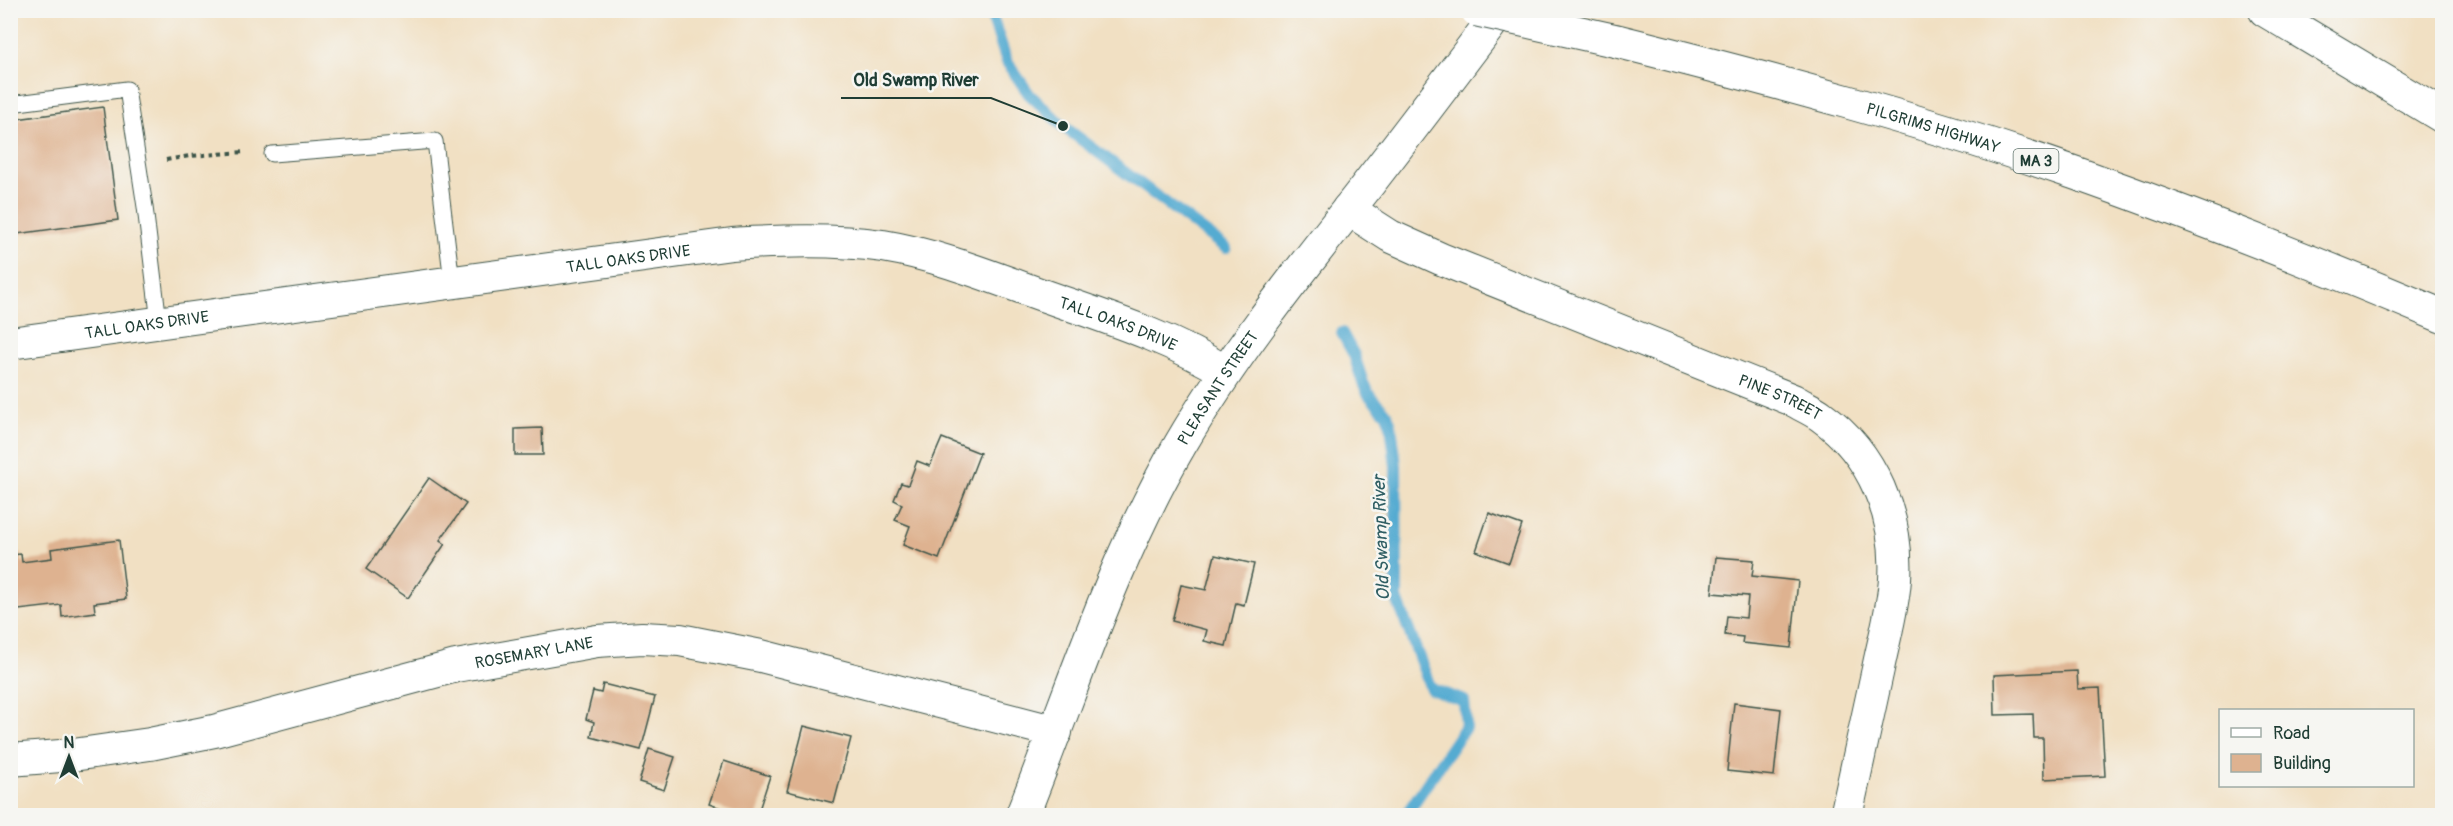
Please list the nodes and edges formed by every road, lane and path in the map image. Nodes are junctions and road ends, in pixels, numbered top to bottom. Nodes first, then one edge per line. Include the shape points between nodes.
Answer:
1 (1477, 10) edge
2 (1501, 10) edge
3 (2265, 10) edge
4 (10, 104) edge
5 (2442, 116) edge
6 (272, 154) joint
7 (139, 165) junction
8 (1348, 209) junction
9 (452, 282) junction
10 (2442, 316) edge
11 (159, 322) junction
12 (10, 343) edge
13 (1226, 372) junction
14 (1056, 732) junction
15 (10, 760) edge
16 (1022, 816) edge
17 (1846, 816) edge

1 - 10 main road, PILGRIMS HIGHWAY / MA 3, bridge via 1617,41 1840,101 2073,173 2264,243
2 - 8 main road, PLEASANT STREET
3 - 5 main road
4 - 7 lane via 127,89
6 - 7 path via 240,151
6 - 9 lane via 435,141
7 - 11 lane
8 - 13 main road, PLEASANT STREET via 1271,306
8 - 17 street, PINE STREET via 1390,236 1441,260 1794,400 1822,417 1847,440 1880,489 1890,517 1895,581
9 - 11 street, TALL OAKS DRIVE
9 - 13 street, TALL OAKS DRIVE via 732,244 832,241 885,246 979,272 1157,336
11 - 12 street, TALL OAKS DRIVE
13 - 14 main road, PLEASANT STREET via 1155,490 1114,582
14 - 15 street, ROSEMARY LANE via 761,656 680,640 642,638 597,641 456,666 193,736 73,755
14 - 16 main road, PLEASANT STREET

